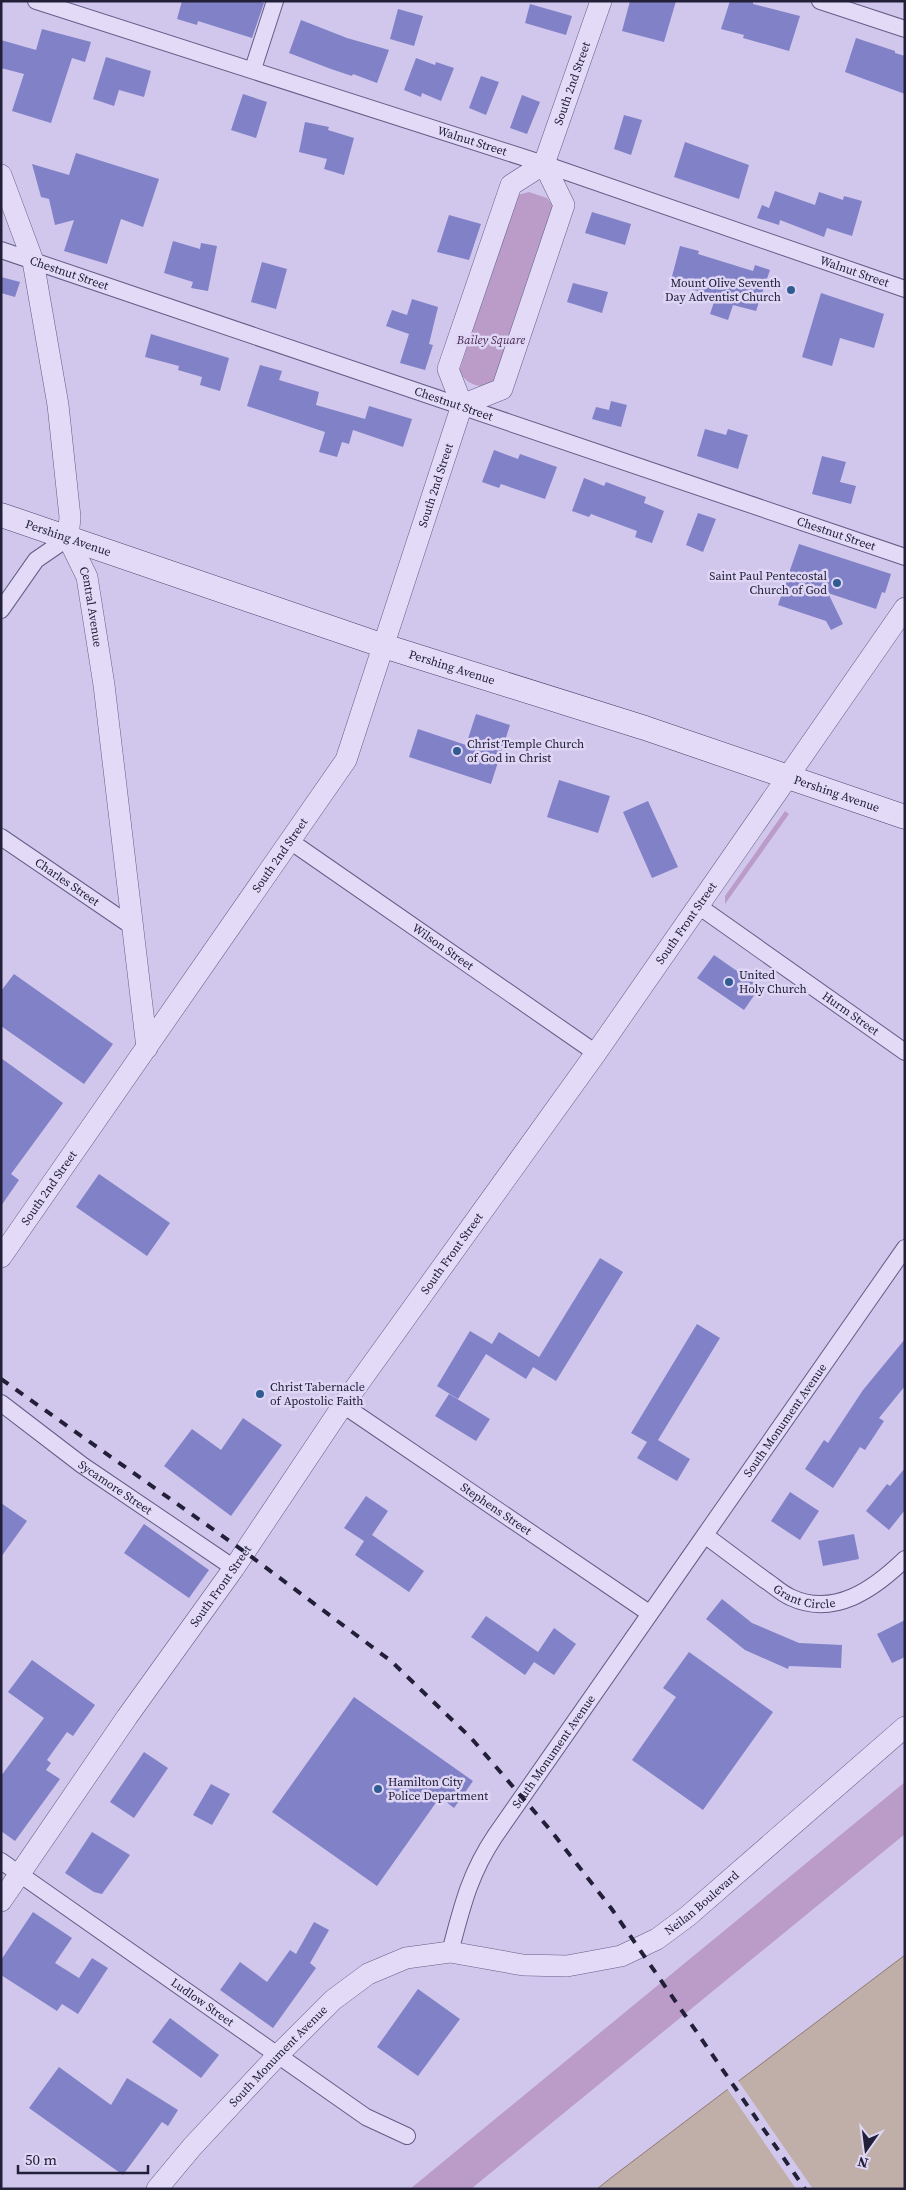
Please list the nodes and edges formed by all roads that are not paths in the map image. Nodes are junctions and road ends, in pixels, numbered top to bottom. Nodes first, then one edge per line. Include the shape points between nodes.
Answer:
1 (36, 1) edge
2 (275, 1) edge
3 (601, 1) edge
4 (820, 1) edge
5 (905, 29) edge
6 (253, 70) junction
7 (544, 164) junction
8 (1, 175) edge
9 (1, 250) edge
10 (33, 261) junction
11 (905, 289) edge
12 (462, 405) junction
13 (1, 515) edge
14 (68, 538) junction
15 (905, 557) edge
16 (905, 608) edge
17 (1, 610) edge
18 (384, 646) junction
19 (788, 778) junction
20 (905, 817) edge
21 (1, 837) edge
22 (290, 841) junction
23 (697, 905) junction
24 (133, 927) junction
25 (147, 1048) junction
26 (905, 1052) edge
27 (596, 1053) junction
28 (905, 1248) edge
29 (1, 1257) edge
30 (1, 1404) edge
31 (343, 1405) junction
32 (706, 1536) junction
33 (905, 1559) edge
34 (234, 1568) junction
35 (650, 1613) junction
36 (905, 1727) edge
37 (1, 1861) edge
38 (20, 1875) junction
39 (1, 1901) edge
40 (450, 1952) junction
41 (278, 2056) junction
42 (407, 2136) dead end
43 (157, 2189) edge

1 - 6 street, Walnut Street
2 - 6 street
3 - 7 street, South 2nd Street
4 - 5 street
6 - 7 street, Walnut Street
7 - 11 street, Walnut Street
7 - 12 street via 511,185 478,280 448,370
7 - 12 street via 564,205 533,299 502,389
8 - 10 street, Central Avenue
9 - 10 street, Chestnut Street
10 - 12 street, Chestnut Street
10 - 14 street, Central Avenue via 58,405 70,517
12 - 15 street, Chestnut Street
12 - 18 street, South 2nd Street
13 - 14 main road, Pershing Avenue
14 - 17 street via 36,560
14 - 18 main road, Pershing Avenue
14 - 24 street, Central Avenue via 87,577 104,685
16 - 19 street, South Front Street
18 - 19 main road, Pershing Avenue via 645,728
18 - 22 street, South 2nd Street via 346,760
19 - 20 main road, Pershing Avenue
19 - 23 street, South Front Street
21 - 24 street, Charles Street
22 - 25 street, South 2nd Street
22 - 27 street, Wilson Street
23 - 26 street, Hurm Street
23 - 27 street, South Front Street
24 - 25 street, Central Avenue
25 - 29 street, South 2nd Street
27 - 31 street, South Front Street
28 - 32 street, South Monument Avenue
30 - 34 street, Sycamore Street
31 - 34 street, South Front Street
31 - 35 street, Stephens Street
32 - 33 street, Grant Circle via 789,1597 806,1603 848,1601 868,1591
32 - 35 street, South Monument Avenue
34 - 38 street, South Front Street via 127,1717
35 - 40 street, South Monument Avenue via 477,1864 467,1887
36 - 40 street, Neilan Boulevard via 688,1916 657,1939 621,1956 567,1966 523,1965
37 - 38 street, Ludlow Street
38 - 39 street, South Front Street
38 - 41 street, Ludlow Street
40 - 41 street, South Monument Avenue via 406,1958 368,1974 339,1994
41 - 42 street, Ludlow Street via 366,2117
41 - 43 street, South Monument Avenue via 192,2146

